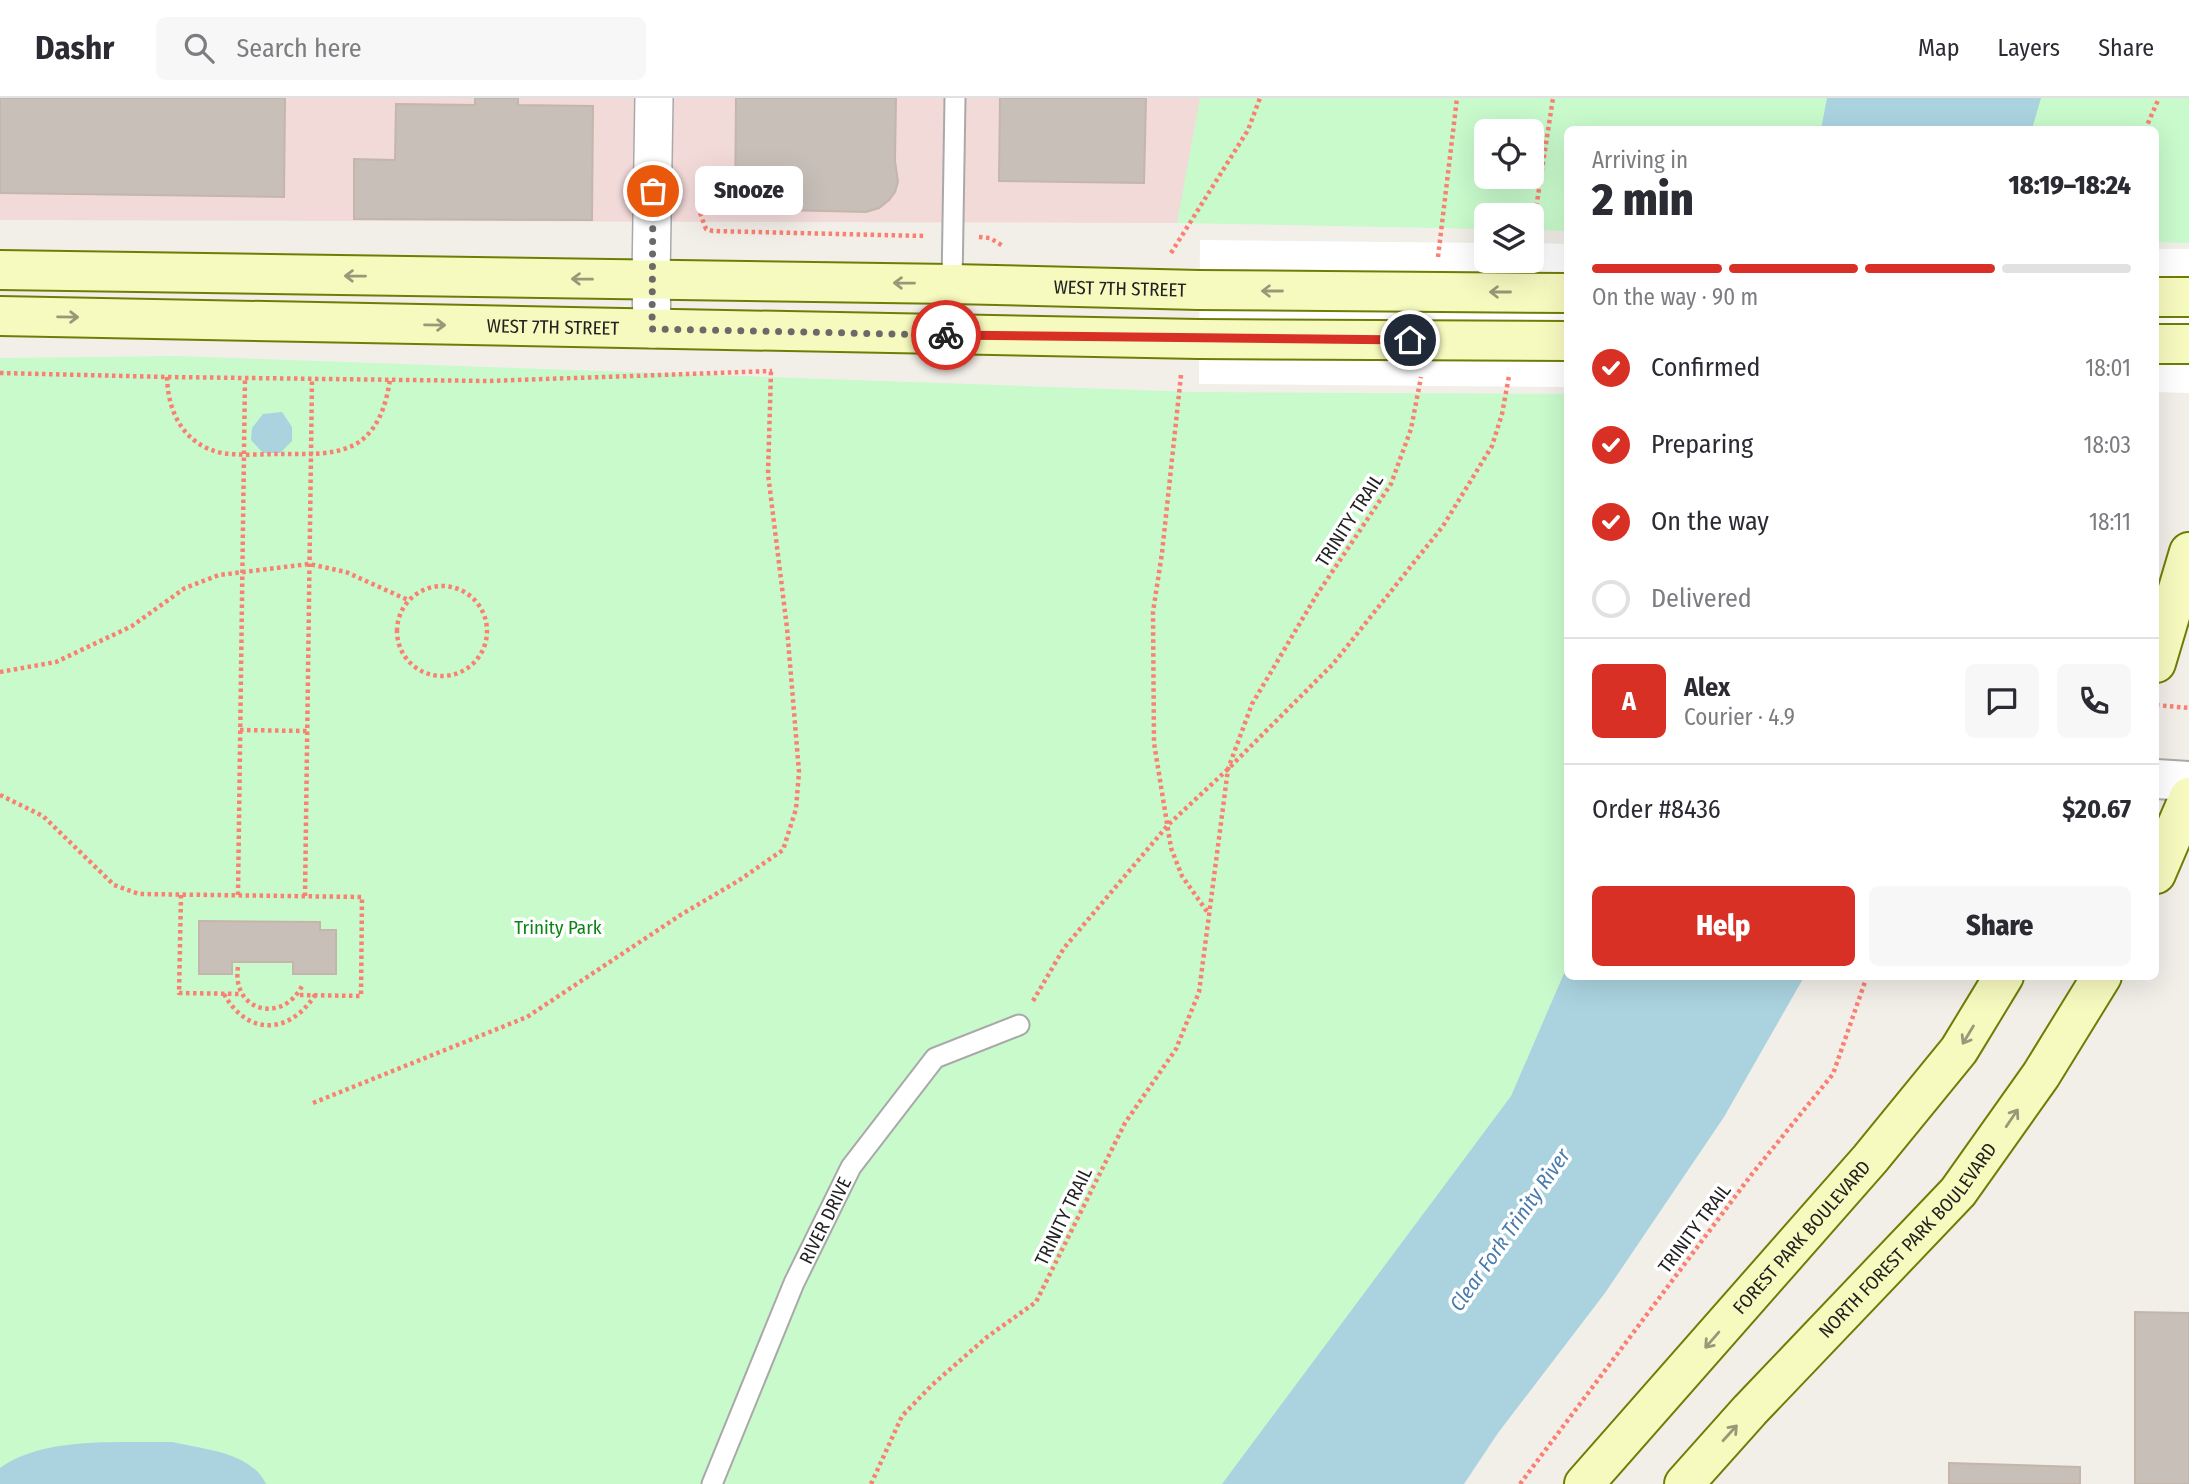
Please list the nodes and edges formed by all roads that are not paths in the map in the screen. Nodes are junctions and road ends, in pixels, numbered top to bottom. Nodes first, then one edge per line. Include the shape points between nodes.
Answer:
1 (654, 98) edge
2 (955, 98) edge
3 (0, 271) edge
4 (651, 279) junction
5 (953, 284) junction
6 (1564, 293) edge
7 (2159, 297) edge
8 (2189, 297) edge
9 (0, 316) edge
10 (652, 329) junction
11 (1564, 341) edge
12 (2159, 344) edge
13 (2189, 344) edge
14 (2189, 552) edge
15 (2159, 653) edge
16 (2159, 779) edge
17 (2189, 782) edge
18 (2189, 797) edge
19 (2159, 867) edge
20 (2002, 980) edge
21 (2100, 980) edge
22 (1019, 1026) road end
23 (712, 1484) edge
24 (1584, 1484) edge
25 (1684, 1484) edge

1 - 4 street
2 - 5 lane
4 -> 3 main road, WEST 7TH STREET
5 -> 4 main road, WEST 7TH STREET
4 - 10 street
6 -> 5 main road, WEST 7TH STREET, bridge
7 - 8 main road
9 -> 10 main road, WEST 7TH STREET
10 - 11 main road, WEST 7TH STREET, bridge
12 - 13 main road
14 - 15 main road
16 - 17 street
18 - 19 main road
20 -> 24 main road, FOREST PARK BOULEVARD via 1959,1050 1897,1126
25 -> 21 main road, NORTH FOREST PARK BOULEVARD via 1958,1192 2041,1075
22 - 23 lane, RIVER DRIVE via 935,1058 850,1167 794,1283

